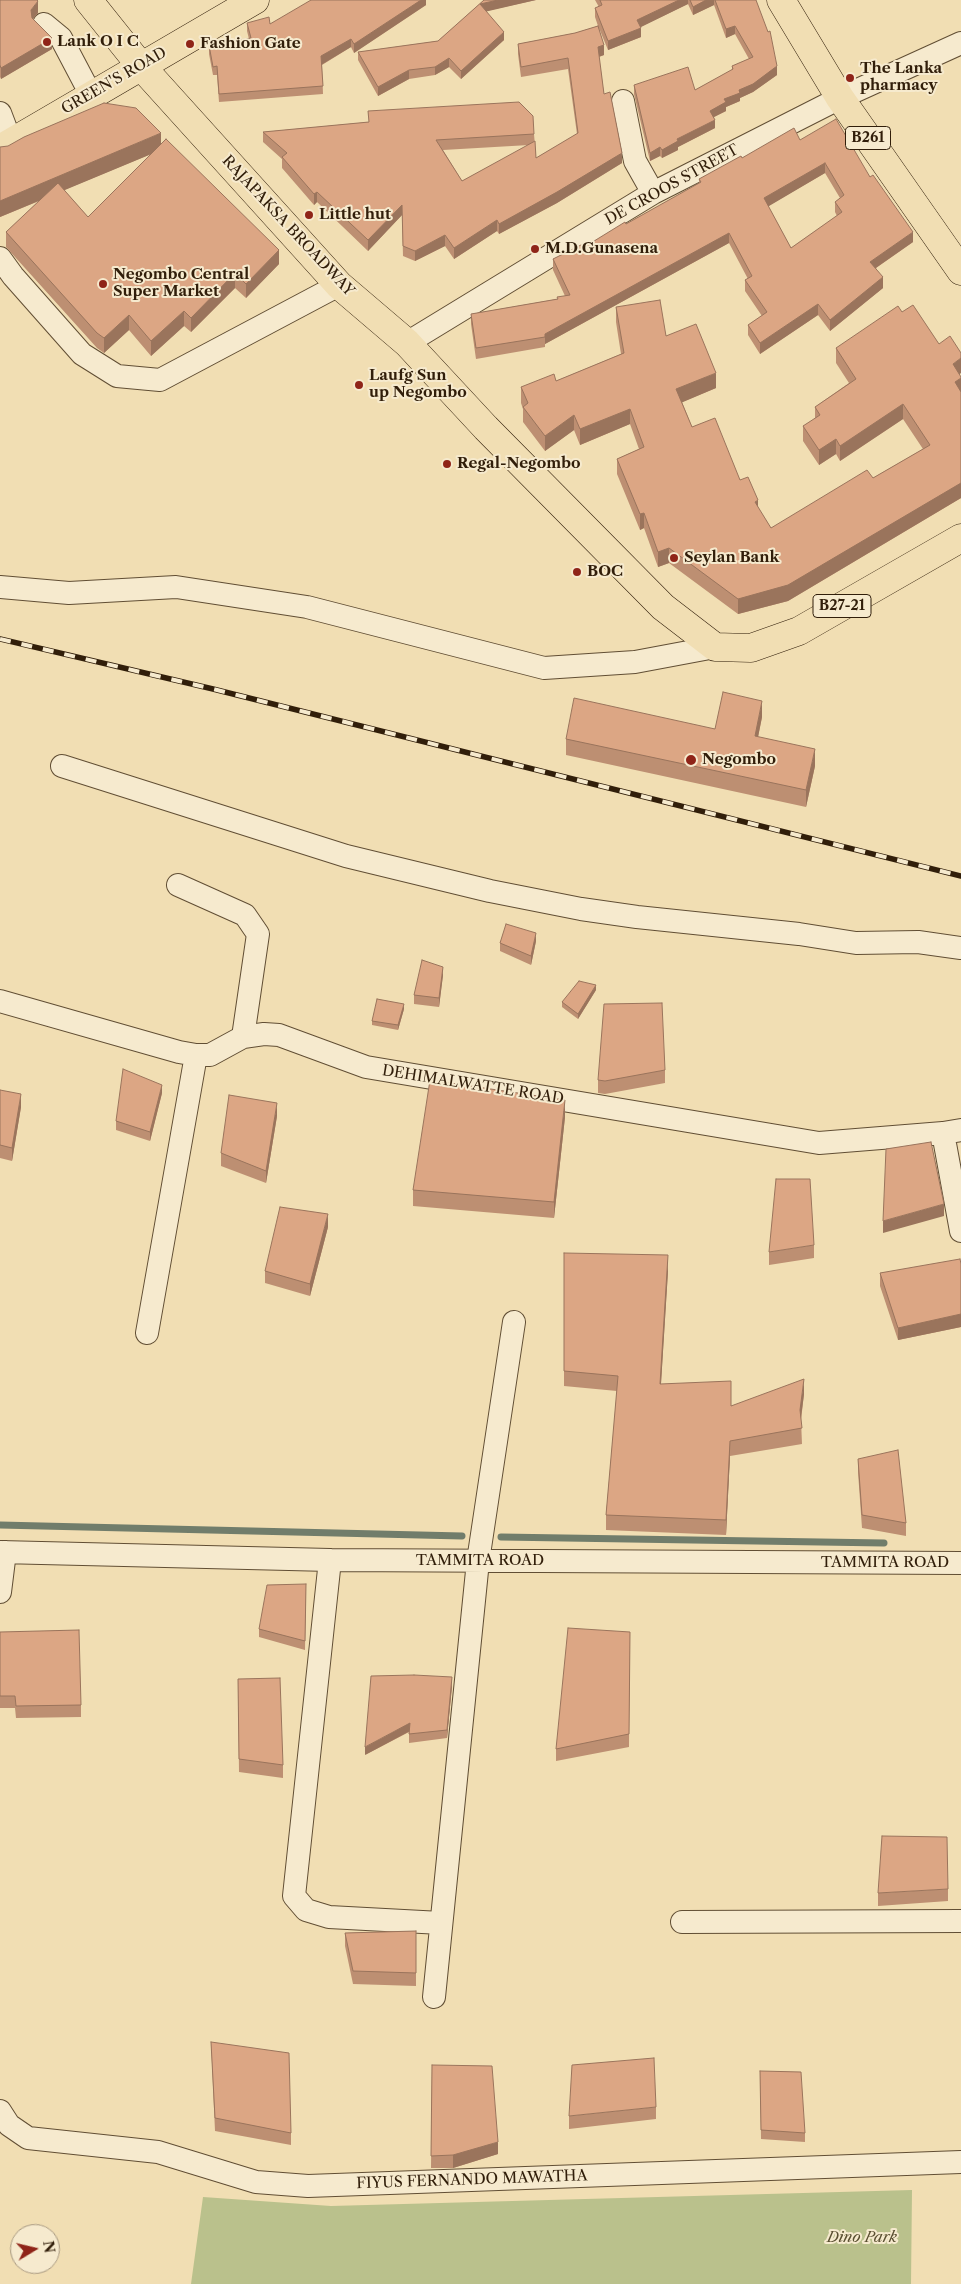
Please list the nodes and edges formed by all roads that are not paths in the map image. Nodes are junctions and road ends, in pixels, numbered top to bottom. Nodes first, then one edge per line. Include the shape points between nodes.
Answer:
1 (255, 0) edge
2 (781, 0) edge
3 (90, 1) edge
4 (44, 24) dead end
5 (961, 43) edge
6 (140, 65) junction
7 (91, 95) junction
8 (840, 98) junction
9 (623, 101) dead end
10 (0, 112) edge
11 (6, 146) edge
12 (653, 193) junction
13 (0, 258) edge
14 (961, 271) edge
15 (340, 285) junction
16 (407, 342) junction
17 (961, 538) edge
18 (0, 587) edge
19 (715, 647) junction
20 (62, 766) dead end
21 (178, 886) dead end
22 (961, 948) edge
23 (0, 1001) edge
24 (243, 1036) junction
25 (196, 1055) junction
26 (952, 1131) edge
27 (961, 1231) edge
28 (514, 1322) dead end
29 (147, 1333) dead end
30 (2, 1552) edge
31 (330, 1560) junction
32 (478, 1561) junction
33 (961, 1563) edge
34 (0, 1592) edge
35 (961, 1920) edge
36 (682, 1922) dead end
37 (441, 1923) junction
38 (434, 1997) dead end
39 (0, 2111) edge
40 (961, 2162) edge

1 - 6 main road, GREEN'S ROAD
2 - 8 main road, B261
3 - 6 main road, RAJAPAKSA BROADWAY
4 - 7 street via 61,38
5 - 8 street, DE CROOS STREET
6 - 7 main road, GREEN'S ROAD
6 - 15 main road, RAJAPAKSA BROADWAY
7 - 11 main road, GREEN'S ROAD
8 - 12 street, DE CROOS STREET
8 - 14 main road, B261
9 - 12 street via 635,161
10 - 11 street
12 - 16 street, DE CROOS STREET
13 - 15 street via 82,354 117,376 160,380
15 - 16 main road, RAJAPAKSA BROADWAY
16 - 19 main road, RAJAPAKSA BROADWAY via 486,428 663,606
17 - 19 main road, B27-21 via 799,631 751,648
18 - 19 street via 69,594 176,587 307,607 544,668 635,662
20 - 22 street via 346,856 581,909 856,943 918,942
21 - 24 street via 245,916 258,934
23 - 25 street, DEHIMALWATTE ROAD
24 - 25 street, DEHIMALWATTE ROAD via 210,1055
24 - 26 street, DEHIMALWATTE ROAD via 279,1035 366,1068 819,1143
25 - 29 street
26 - 27 street
28 - 32 street
30 - 31 street, TAMMITA ROAD
30 - 34 street
31 - 32 street, TAMMITA ROAD
31 - 37 street via 294,1896 306,1910 329,1917
32 - 33 street, TAMMITA ROAD
32 - 37 street
35 - 36 street
37 - 38 street
39 - 40 street, FIYUS FERNANDO MAWATHA via 8,2125 28,2138 158,2152 256,2182 308,2186

